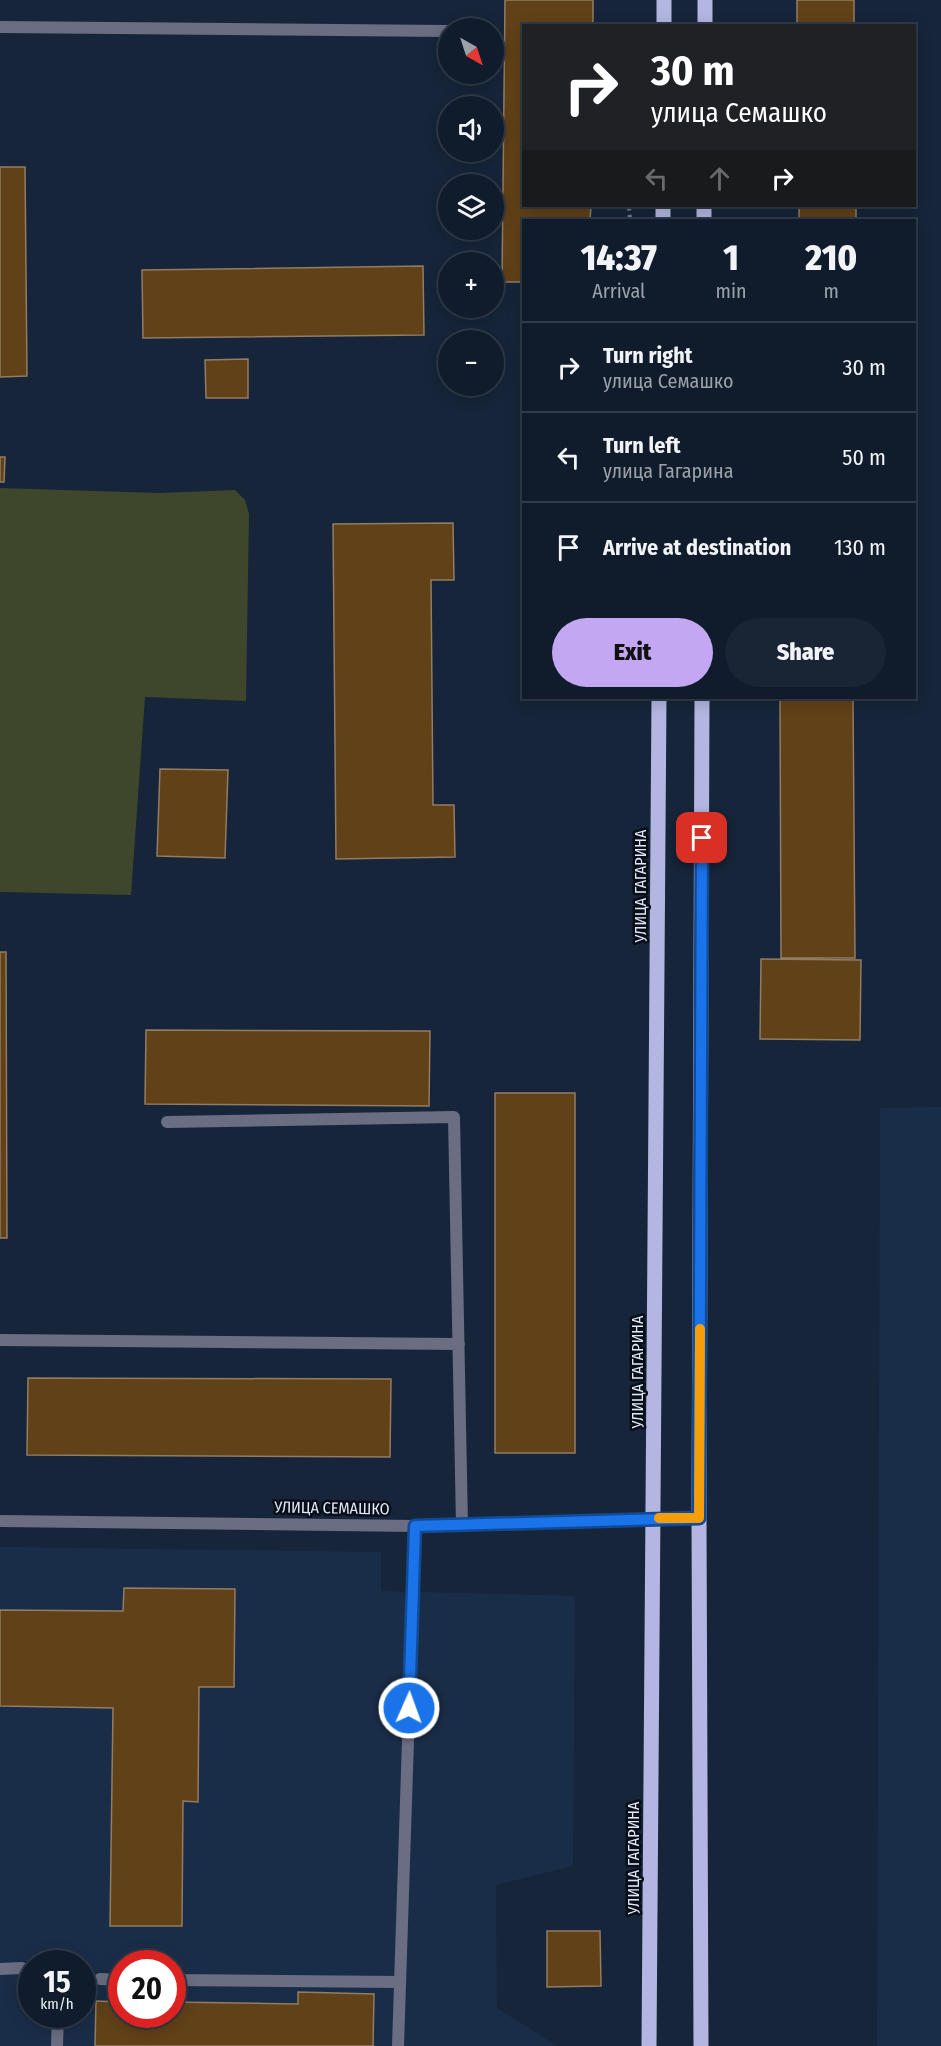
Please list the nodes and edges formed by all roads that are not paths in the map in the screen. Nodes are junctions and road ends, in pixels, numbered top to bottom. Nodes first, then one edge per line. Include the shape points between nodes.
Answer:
1 (664, 0) edge
2 (705, 0) edge
3 (664, 24) edge
4 (705, 24) edge
5 (0, 27) edge
6 (438, 31) edge
7 (659, 699) edge
8 (702, 699) edge
9 (167, 1122) dead end
10 (0, 1340) edge
11 (459, 1344) junction
12 (654, 1518) junction
13 (699, 1518) junction
14 (0, 1521) edge
15 (462, 1525) junction
16 (415, 1526) junction
17 (18, 1968) edge
18 (0, 1969) edge
19 (99, 1979) dead end
20 (108, 1979) edge
21 (186, 1980) edge
22 (399, 1982) junction
23 (58, 2028) edge
24 (57, 2046) edge
25 (398, 2046) edge
26 (649, 2046) edge
27 (701, 2046) edge

1 - 3 main road
2 - 4 main road
5 - 6 street
7 - 12 main road, УЛИЦА ГАГАРИНА
8 - 13 main road
9 - 11 street via 454,1117
10 - 11 street
11 - 15 street
12 - 13 street, УЛИЦА СЕМАШКО
12 - 15 street, УЛИЦА СЕМАШКО
12 - 26 main road, УЛИЦА ГАГАРИНА
13 - 27 main road
14 - 16 street, УЛИЦА СЕМАШКО
15 - 16 street, УЛИЦА СЕМАШКО
16 - 22 street
17 - 18 street
19 - 20 street
21 - 22 street
22 - 25 street
23 - 24 street

